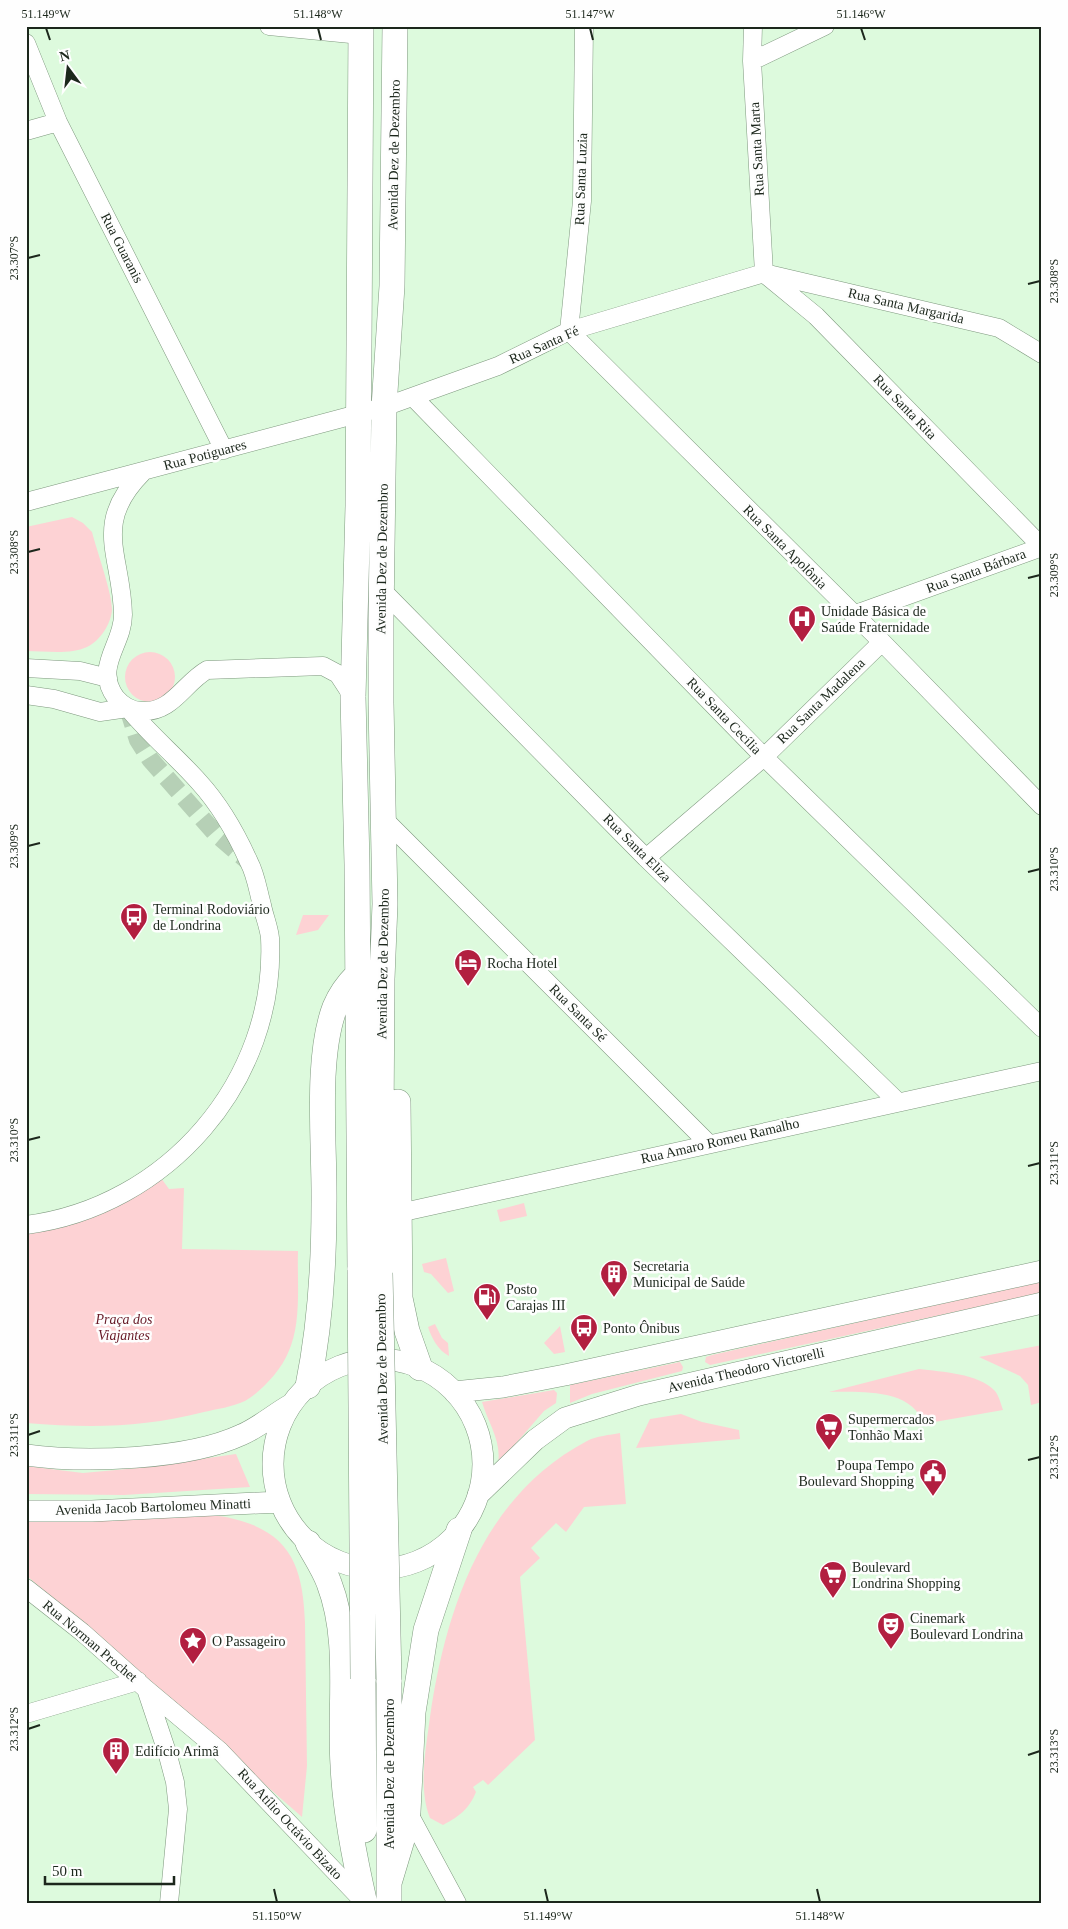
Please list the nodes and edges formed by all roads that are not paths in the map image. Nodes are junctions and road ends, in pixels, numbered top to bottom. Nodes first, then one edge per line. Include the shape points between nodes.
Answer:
1 (269, 26) edge
2 (395, 26) edge
3 (584, 26) edge
4 (754, 26) edge
5 (825, 26) edge
6 (361, 31) edge
7 (26, 43) edge
8 (752, 61) junction
9 (58, 122) junction
10 (26, 131) edge
11 (764, 273) junction
12 (569, 331) junction
13 (1042, 354) edge
14 (413, 397) junction
15 (384, 406) junction
16 (358, 414) junction
17 (224, 450) junction
18 (144, 471) junction
19 (26, 502) edge
20 (1042, 547) edge
21 (382, 589) junction
22 (853, 615) junction
23 (882, 642) junction
24 (26, 668) edge
25 (108, 678) junction
26 (26, 695) edge
27 (354, 697) junction
28 (128, 708) junction
29 (764, 757) junction
30 (1042, 806) edge
31 (384, 819) junction
32 (646, 858) junction
33 (357, 975) junction
34 (382, 978) junction
35 (1042, 1028) edge
36 (1042, 1072) edge
37 (898, 1102) junction
38 (708, 1143) junction
39 (399, 1213) junction
40 (26, 1225) edge
41 (370, 1272) junction
42 (1042, 1272) edge
43 (1042, 1303) edge
44 (420, 1368) junction
45 (454, 1392) junction
46 (300, 1394) junction
47 (26, 1455) edge
48 (478, 1495) junction
49 (279, 1502) junction
50 (26, 1511) edge
51 (460, 1530) junction
52 (308, 1543) junction
53 (26, 1588) edge
54 (142, 1685) junction
55 (26, 1714) edge
56 (408, 1812) junction
57 (389, 1893) edge
58 (364, 1902) edge
59 (169, 1903) edge
60 (457, 1903) edge

1 - 6 street
2 - 15 highway, Avenida Dez de Dezembro via 392,286
3 - 12 street, Rua Santa Luzia via 582,201
4 - 8 street, Rua Santa Marta
5 - 8 street
6 - 16 highway, Avenida Dez de Dezembro
7 - 9 street, Rua Guaranis
8 - 11 street, Rua Santa Marta
9 - 10 street
9 - 17 street, Rua Guaranis
11 - 12 street, Rua Santa Fé
11 - 13 street, Rua Santa Margarida via 1000,328
11 - 20 street, Rua Santa Rita via 816,316
12 - 14 street, Rua Santa Fé via 498,366
12 - 22 street, Rua Santa Apolônia
14 - 15 street, Rua Santa Fé
14 - 29 street, Rua Santa Cecília
15 - 16 street, Rua Potiguares
15 - 21 highway, Avenida Dez de Dezembro
16 - 17 street, Rua Potiguares
16 - 27 highway, Avenida Dez de Dezembro
17 - 18 street, Rua Potiguares
18 - 19 street, Rua Potiguares
18 - 25 street via 122,497 114,525 113,547 123,623 111,652
20 - 22 street, Rua Santa Bárbara
21 - 31 highway, Avenida Dez de Dezembro
21 - 32 street, Rua Santa Eliza
22 - 23 street, Rua Santa Apolônia
23 - 29 street, Rua Santa Madalena
23 - 30 street, Rua Santa Apolônia
24 - 25 street via 80,671
25 - 28 street via 114,696
26 - 28 street via 100,712
27 - 28 street via 338,674 323,666 207,670 163,708 152,711
27 - 33 highway, Avenida Dez de Dezembro
28 - 40 street via 149,734 200,782 250,863 270,936 269,973 261,1017 246,1066 236,1084 224,1103 182,1151 118,1197 61,1218
29 - 32 street, Rua Santa Madalena
29 - 35 street, Rua Santa Cecília
31 - 34 highway, Avenida Dez de Dezembro via 386,904
31 - 38 street, Rua Santa Sé
32 - 37 street, Rua Santa Eliza
33 - 41 highway, Avenida Dez de Dezembro
33 - 46 highway via 336,1006 328,1032 323,1091 321,1274 314,1356
34 - 39 highway via 398,1039
34 - 41 highway, Avenida Dez de Dezembro
36 - 37 street, Rua Amaro Romeu Ramalho
37 - 38 street, Rua Amaro Romeu Ramalho
38 - 39 street, Rua Amaro Romeu Ramalho
39 - 44 highway via 400,1298
41 - 57 highway, Avenida Dez de Dezembro, bridge via 389,1680
41 - 58 highway, Avenida Dez de Dezembro, bridge via 363,1679
42 - 45 main road via 503,1388
43 - 48 main road, Avenida Theodoro Victorelli via 639,1395 564,1418 535,1440
44 - 45 main road
44 - 46 main road via 398,1361 350,1363 327,1372
45 - 48 main road via 477,1429 482,1458
46 - 47 main road via 242,1435 190,1450 109,1459
46 - 49 main road via 280,1426 273,1451 273,1477
48 - 51 main road
49 - 50 main road, Avenida Jacob Bartolomeu Minatti
49 - 52 main road via 291,1524
51 - 52 main road via 442,1547 422,1559 390,1568 350,1565 328,1557
51 - 56 highway via 426,1630 413,1712
52 - 58 highway via 329,1583 338,1614 343,1765 352,1851
53 - 54 street, Rua Norman Prochet
54 - 55 street
54 - 58 street, Rua Atílio Octávio Bizato via 220,1751
54 - 59 street, Rua Norman Prochet via 175,1782 178,1809
56 - 57 highway
56 - 60 street

